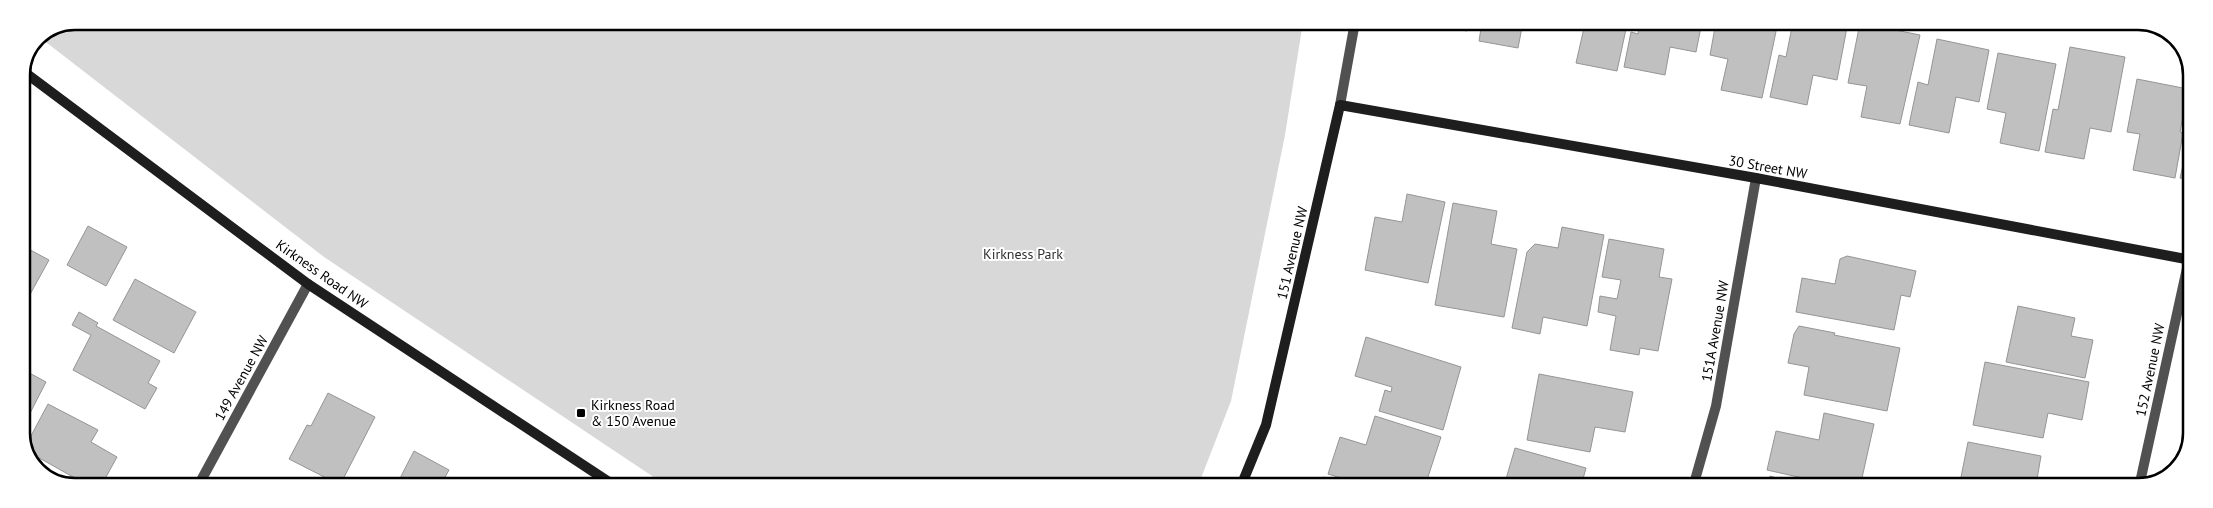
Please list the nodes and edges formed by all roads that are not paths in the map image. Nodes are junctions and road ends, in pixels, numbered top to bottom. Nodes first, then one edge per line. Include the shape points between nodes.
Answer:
1 (1354, 30) edge
2 (30, 76) edge
3 (1340, 105) junction
4 (1756, 178) junction
5 (2183, 259) edge
6 (308, 284) junction
7 (2183, 291) edge
8 (202, 478) edge
9 (603, 478) edge
10 (1245, 478) edge
11 (1695, 478) edge
12 (2141, 478) edge

1 - 3 street, 151 Avenue NW
2 - 6 street, Kirkness Road NW
3 - 4 street, 30 Street NW
3 - 10 street, 151 Avenue NW via 1266,425
4 - 5 street, 30 Street NW
4 - 11 street, 151A Avenue NW via 1716,406
6 - 8 street, 149 Avenue NW
6 - 9 street, Kirkness Road NW
7 - 12 street, 152 Avenue NW

